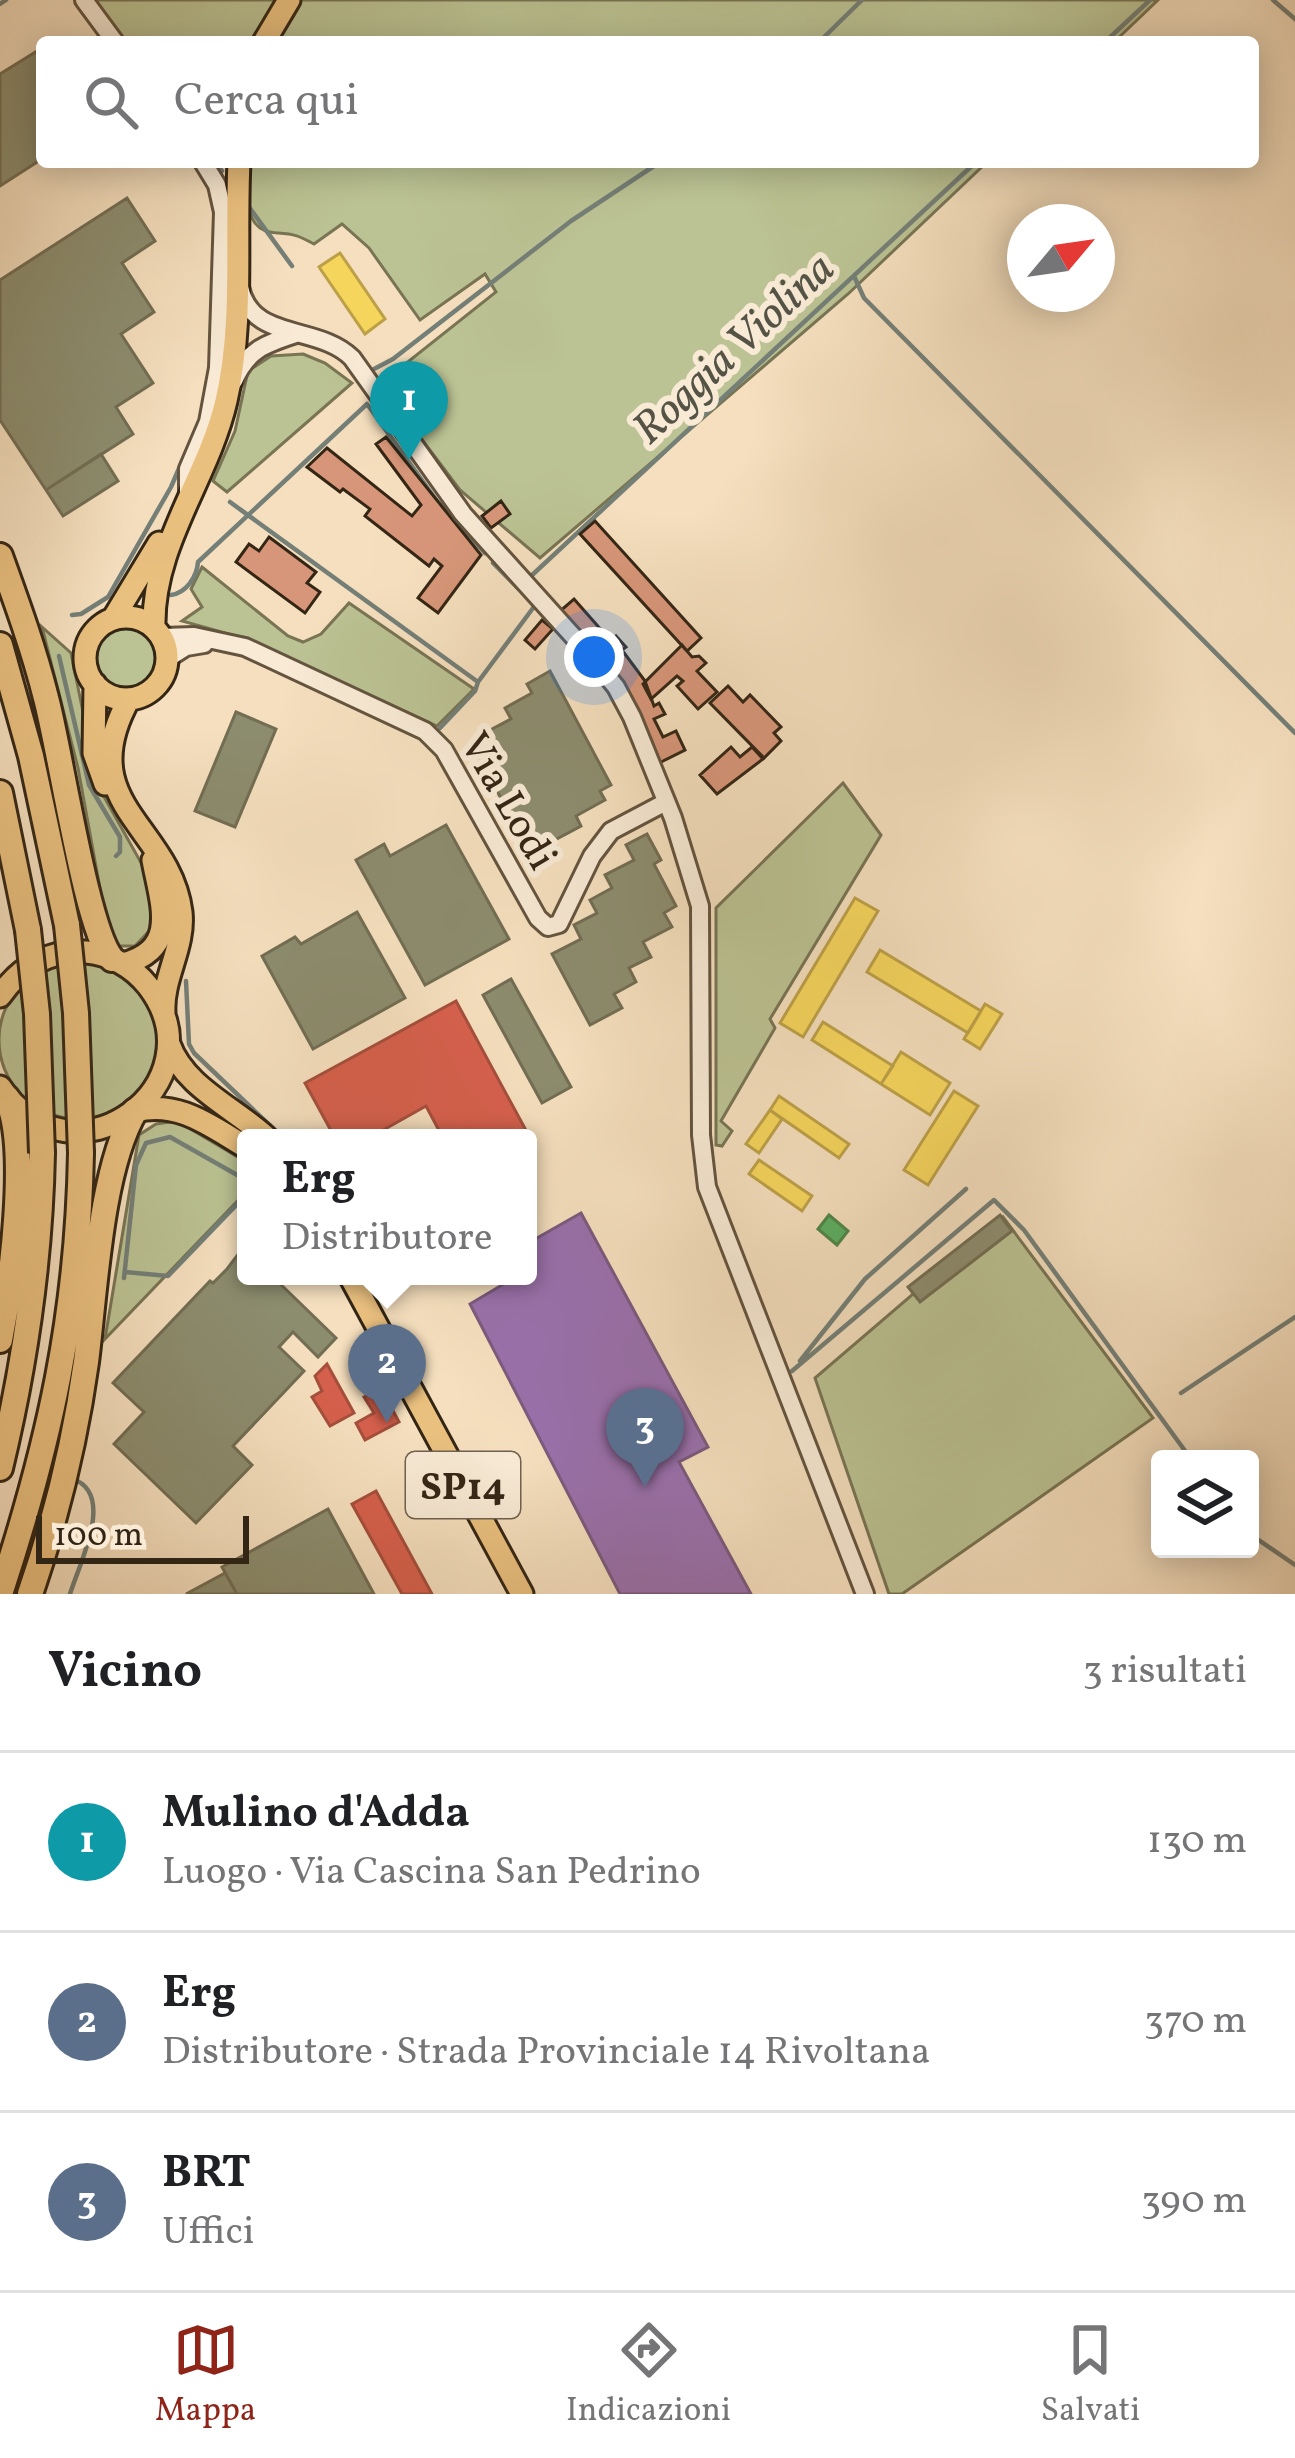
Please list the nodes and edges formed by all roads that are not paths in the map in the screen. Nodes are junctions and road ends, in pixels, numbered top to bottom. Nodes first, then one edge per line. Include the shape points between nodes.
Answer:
1 (84, 0) edge
2 (289, 0) edge
3 (111, 36) edge
4 (268, 36) edge
5 (207, 168) edge
6 (239, 168) edge
7 (237, 256) junction
8 (296, 334) junction
9 (227, 396) junction
10 (186, 504) junction
11 (0, 556) edge
12 (112, 619) junction
13 (161, 641) junction
14 (0, 645) edge
15 (95, 685) junction
16 (129, 699) junction
17 (0, 793) edge
18 (667, 802) junction
19 (128, 811) junction
20 (151, 848) junction
21 (117, 961) junction
22 (0, 996) edge
23 (167, 1031) junction
24 (2, 1093) edge
25 (135, 1112) junction
26 (256, 1129) edge
27 (237, 1143) edge
28 (0, 1196) edge
29 (355, 1285) edge
30 (0, 1320) edge
31 (0, 1340) edge
32 (0, 1468) edge
33 (0, 1594) edge
34 (30, 1594) edge
35 (522, 1594) edge
36 (865, 1594) edge

1 - 3 street
2 - 4 main road
5 - 10 street via 223,212 218,368 188,469
6 - 7 main road
7 - 8 street via 249,311
7 - 9 main road
8 - 9 street via 248,355
8 - 18 street via 329,340 352,358 463,514 616,687
9 - 10 main road
10 - 12 main road
10 - 13 main road via 155,583
11 - 21 highway via 46,697 92,910
12 - 13 main road via 135,617
12 - 15 main road via 86,647
13 - 16 main road via 164,675
13 - 18 street, Via Lodi via 235,644 435,739 548,927 560,924 612,830
14 - 33 highway, bridge via 67,925 81,1153 63,1362
15 - 16 main road
15 - 19 main road via 98,768
16 - 19 main road via 110,748
17 - 32 highway, bridge via 28,930 42,1153 37,1264
18 - 36 street via 701,913 707,1187
19 - 20 main road
20 - 21 main road via 161,937 151,952
20 - 23 main road via 181,911 164,1003
21 - 22 main road via 79,952 46,957
21 - 23 main road via 150,988
23 - 25 main road via 162,1073
23 - 26 main road via 183,1069
24 - 25 main road via 33,1120 69,1132 105,1128
24 - 31 highway via 14,1126 15,1227
25 - 27 main road via 178,1110
25 - 34 highway via 102,1237 72,1442
28 - 30 highway
29 - 35 main road, SP14

